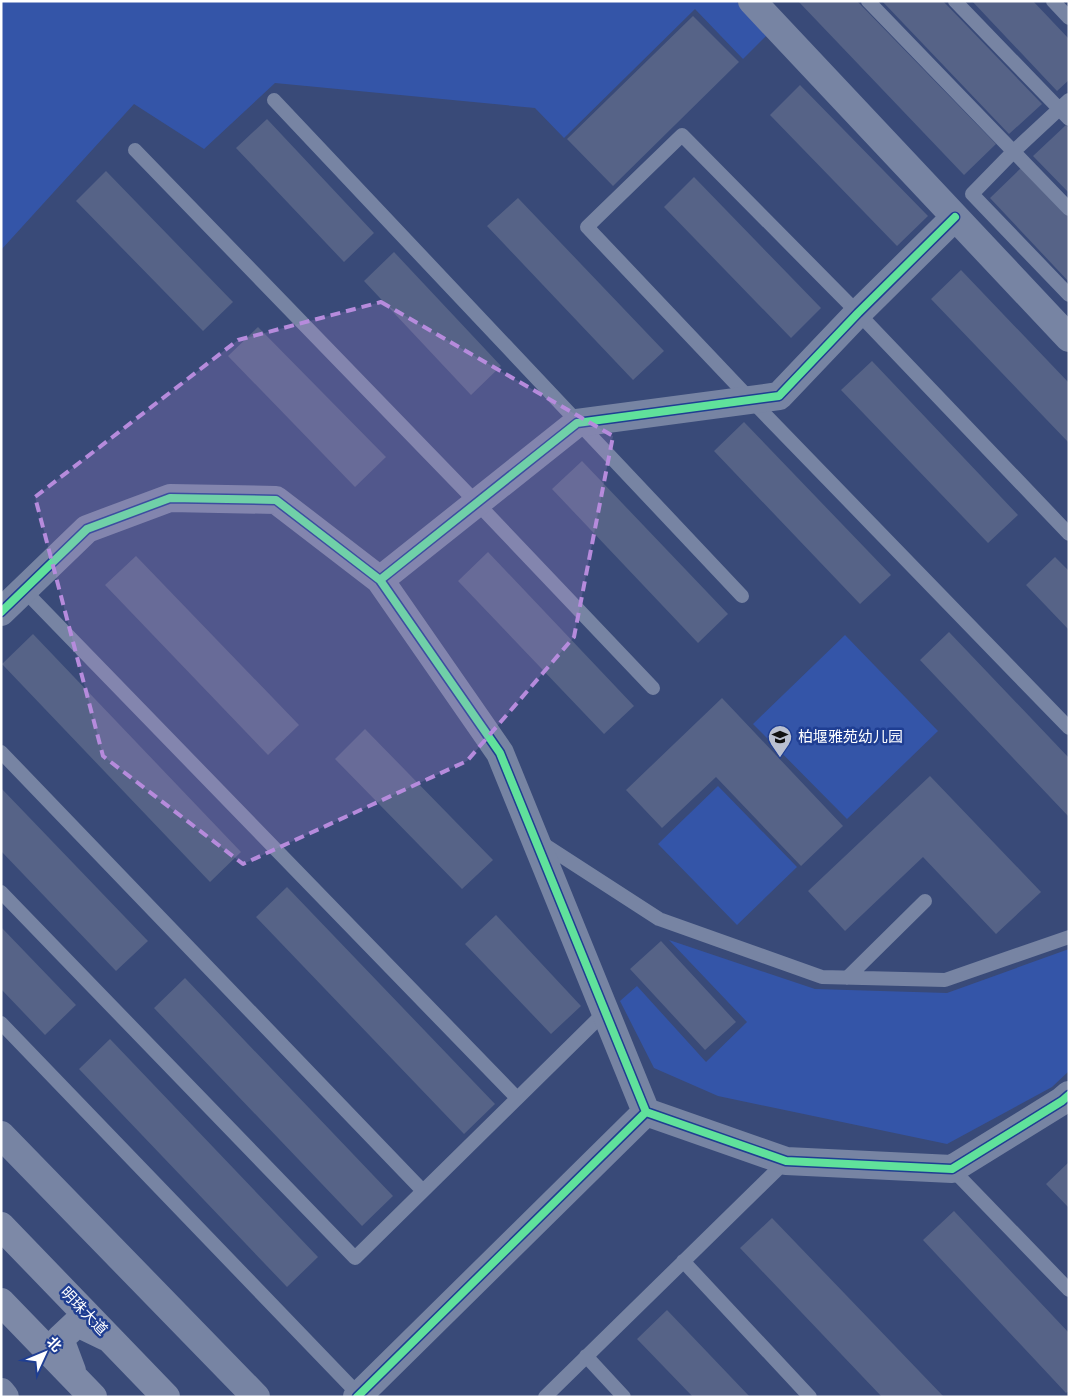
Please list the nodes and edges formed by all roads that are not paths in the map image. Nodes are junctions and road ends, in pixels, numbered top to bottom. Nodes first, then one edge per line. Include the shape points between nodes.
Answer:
1 (752, 1) edge
2 (868, 1) edge
3 (955, 1) edge
4 (1053, 1) edge
5 (1069, 18) edge
6 (274, 100) dead end
7 (1064, 104) edge
8 (1069, 119) edge
9 (134, 150) dead end
10 (1014, 151) junction
11 (964, 205) junction
12 (1069, 208) edge
13 (1069, 295) edge
14 (858, 313) junction
15 (1069, 338) edge
16 (751, 400) junction
17 (577, 423) junction
18 (477, 503) junction
19 (1069, 534) edge
20 (380, 580) junction
21 (24, 590) junction
22 (742, 596) dead end
23 (1, 612) edge
24 (653, 688) dead end
25 (1069, 728) edge
26 (1, 752) edge
27 (535, 839) junction
28 (1, 892) edge
29 (925, 901) dead end
30 (1069, 937) edge
31 (847, 978) junction
32 (605, 1012) junction
33 (1, 1023) edge
34 (517, 1098) junction
35 (1067, 1102) edge
36 (646, 1112) junction
37 (1, 1135) edge
38 (786, 1161) junction
39 (952, 1170) junction
40 (424, 1191) junction
41 (1, 1226) edge
42 (683, 1262) junction
43 (1069, 1290) edge
44 (1, 1302) edge
45 (112, 1340) junction
46 (586, 1356) junction
47 (74, 1377) junction
48 (1, 1392) edge
49 (359, 1396) edge
50 (6, 1397) edge
51 (93, 1397) edge
52 (166, 1397) edge
53 (256, 1397) edge
54 (545, 1397) edge
55 (624, 1397) edge
56 (810, 1397) edge

1 - 11 street
2 - 10 lane
3 - 7 lane
4 - 5 lane
6 - 17 lane
7 - 8 lane
7 - 10 lane
9 - 18 lane
10 - 11 lane
10 - 12 lane
11 - 13 lane
11 - 14 street
11 - 15 street
14 - 16 street via 779,396
14 - 16 lane via 682,135 587,228
14 - 19 lane
16 - 17 street
16 - 25 lane
17 - 18 street
17 - 22 lane
18 - 20 street
18 - 24 lane
20 - 21 street via 276,500 170,498 87,529
20 - 27 street via 500,753
21 - 23 street
21 - 34 lane
26 - 40 lane
27 - 31 lane via 659,919 822,977
27 - 32 street
28 - 40 lane via 355,1258
29 - 31 lane
30 - 31 lane via 945,980
32 - 34 lane
32 - 36 street
33 - 49 lane
34 - 40 lane
35 - 39 street
36 - 38 street
36 - 49 street
37 - 53 street
38 - 39 street
38 - 42 lane
39 - 43 lane
41 - 45 main road, 明珠大道
42 - 46 lane
42 - 56 lane
44 - 47 main road
45 - 47 main road via 77,1323 60,1339
45 - 52 main road, 明珠大道
46 - 54 lane
46 - 55 lane
47 - 51 main road
48 - 50 street

